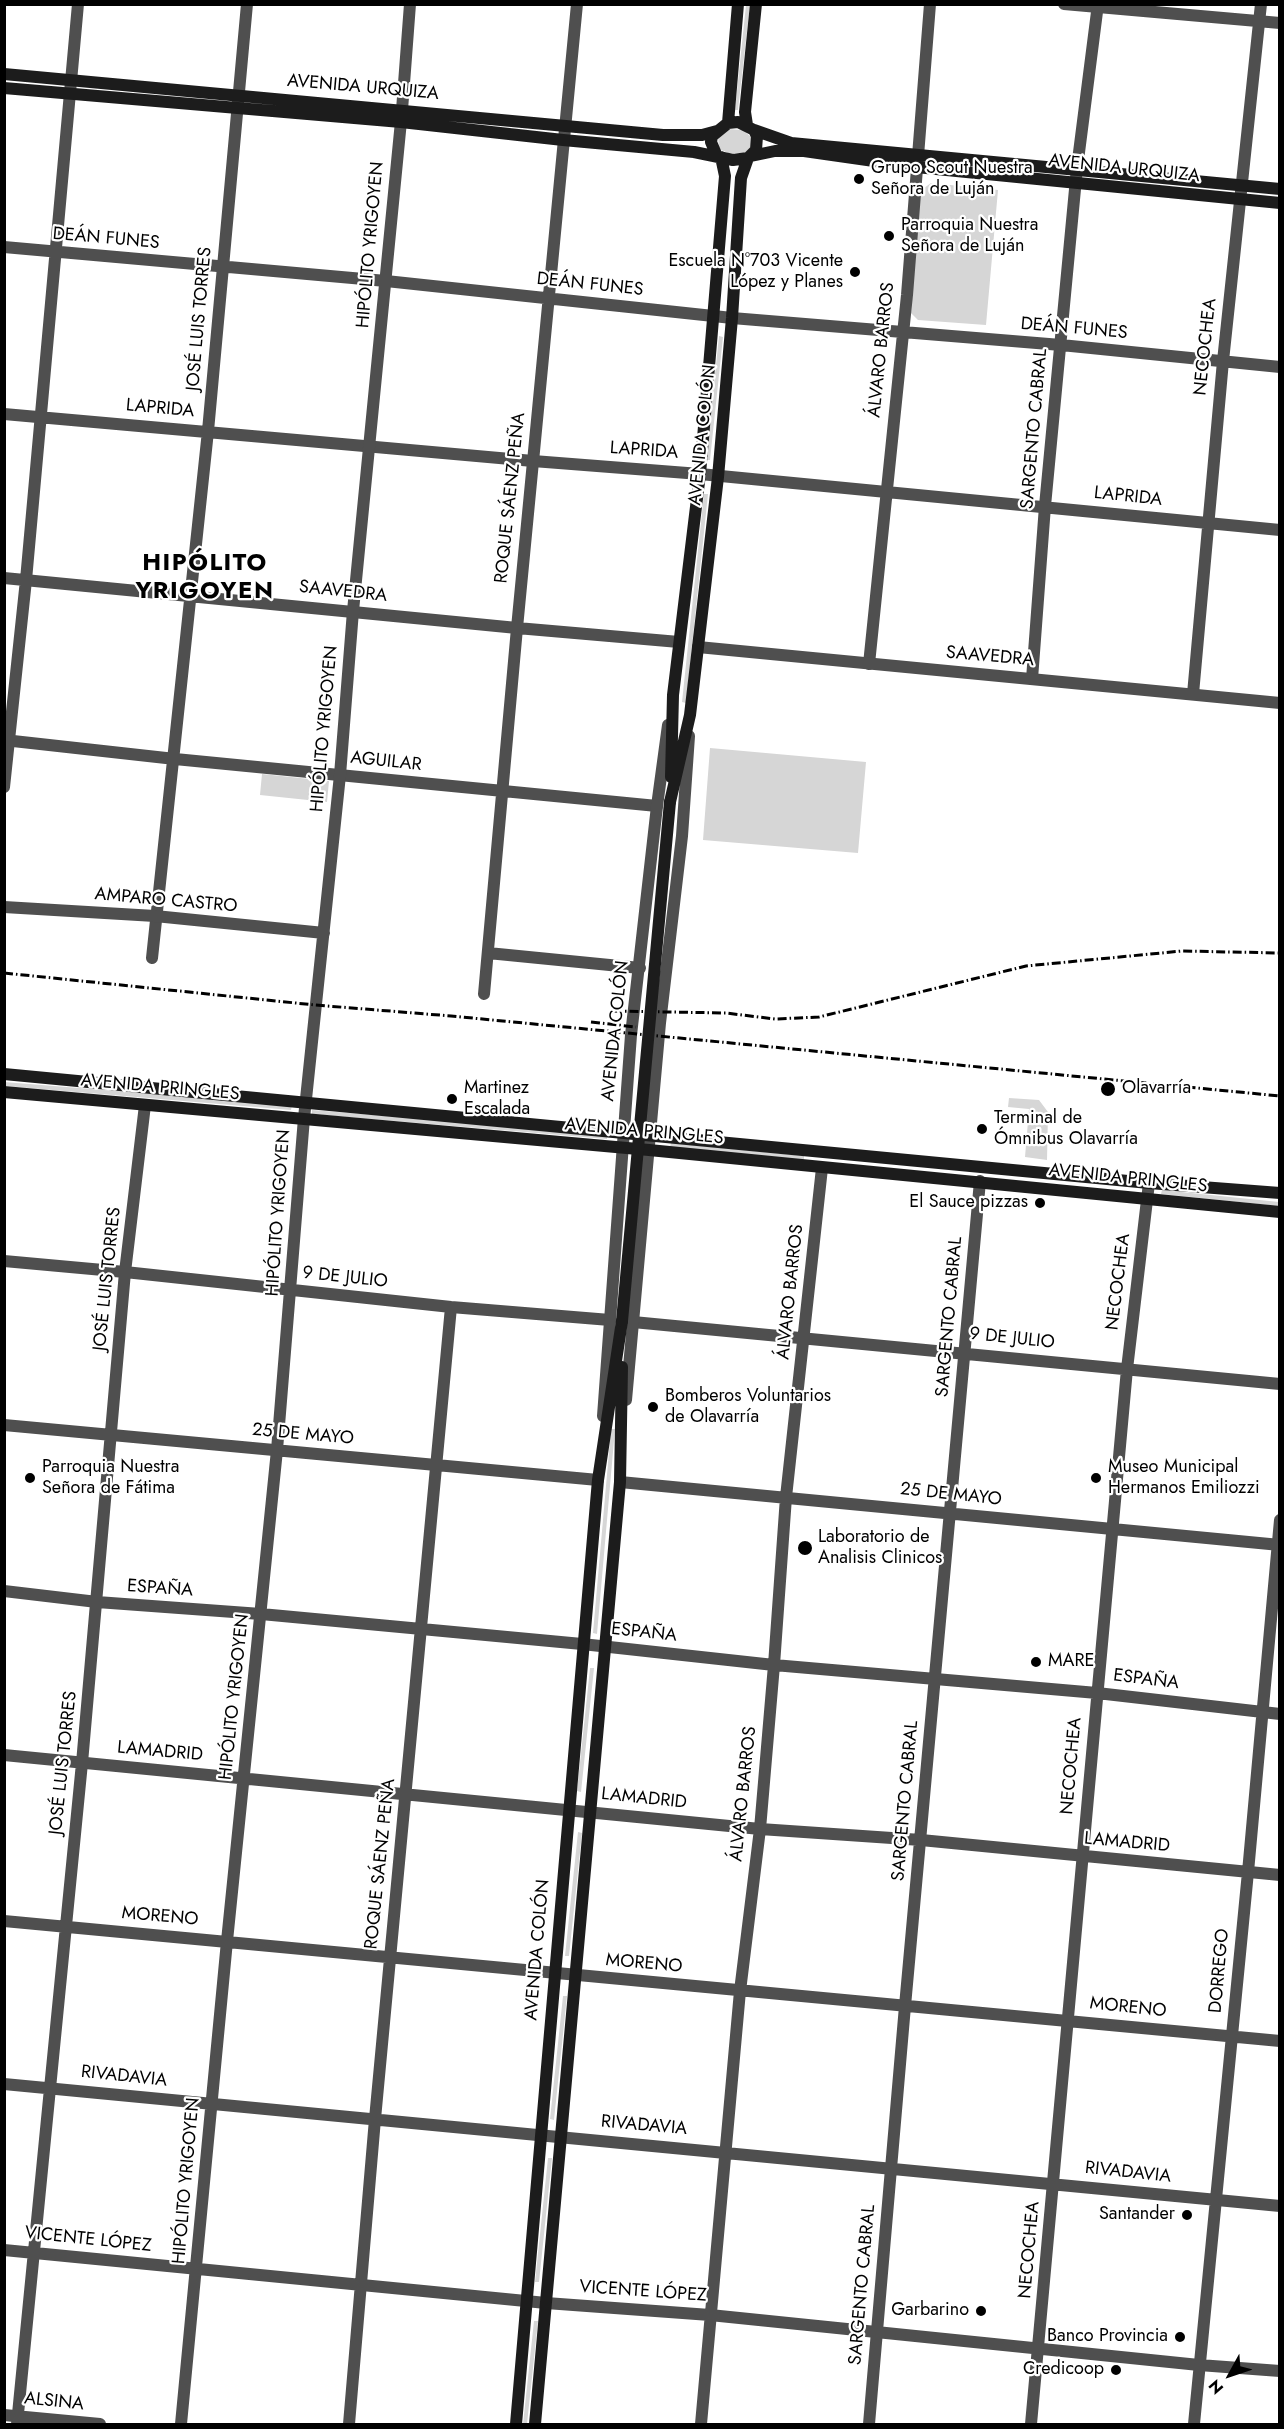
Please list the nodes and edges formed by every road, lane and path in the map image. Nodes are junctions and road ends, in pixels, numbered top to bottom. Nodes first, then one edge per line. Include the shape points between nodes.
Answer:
1 (78, 4) edge
2 (247, 4) edge
3 (410, 4) edge
4 (577, 4) edge
5 (738, 4) edge
6 (756, 4) edge
7 (930, 4) edge
8 (1064, 4) edge
9 (1261, 4) edge
10 (1097, 6) edge
11 (1259, 20) junction
12 (1280, 23) edge
13 (4, 74) edge
14 (70, 79) junction
15 (4, 88) edge
16 (69, 94) junction
17 (238, 95) junction
18 (237, 109) junction
19 (401, 116) junction
20 (728, 123) junction
21 (564, 125) junction
22 (751, 127) junction
23 (717, 131) junction
24 (563, 140) junction
25 (917, 154) junction
26 (718, 156) junction
27 (749, 157) junction
28 (916, 167) junction
29 (1077, 168) junction
30 (1077, 182) junction
31 (1241, 185) junction
32 (1280, 189) edge
33 (1240, 199) junction
34 (1280, 202) edge
35 (4, 247) edge
36 (54, 252) junction
37 (222, 267) junction
38 (386, 281) junction
39 (550, 300) junction
40 (713, 315) junction
41 (732, 318) junction
42 (903, 333) junction
43 (1061, 345) junction
44 (1223, 360) junction
45 (1280, 367) edge
46 (4, 414) edge
47 (41, 417) junction
48 (208, 431) junction
49 (369, 446) junction
50 (532, 461) junction
51 (700, 474) junction
52 (718, 477) junction
53 (885, 493) junction
54 (1045, 506) junction
55 (1207, 524) junction
56 (1280, 530) edge
57 (4, 578) edge
58 (26, 579) junction
59 (190, 596) junction
60 (353, 611) junction
61 (517, 628) junction
62 (679, 642) junction
63 (698, 647) junction
64 (868, 664) junction
65 (1032, 679) junction
66 (673, 694) junction
67 (1193, 694) junction
68 (1280, 703) edge
69 (690, 715) junction
70 (6, 740) edge
71 (174, 759) junction
72 (340, 775) junction
73 (4, 787) edge
74 (502, 792) junction
75 (670, 802) junction
76 (657, 806) junction
77 (4, 907) edge
78 (155, 916) junction
79 (324, 933) junction
80 (488, 953) junction
81 (152, 958) dead end
82 (640, 968) junction
83 (484, 994) dead end
84 (4, 1074) edge
85 (4, 1092) edge
86 (306, 1101) junction
87 (145, 1105) junction
88 (304, 1118) junction
89 (624, 1132) junction
90 (650, 1134) junction
91 (623, 1148) junction
92 (649, 1150) junction
93 (822, 1168) junction
94 (980, 1182) junction
95 (1149, 1183) junction
96 (1280, 1193) edge
97 (1147, 1200) junction
98 (1280, 1212) edge
99 (4, 1262) edge
100 (125, 1272) junction
101 (291, 1290) junction
102 (451, 1307) junction
103 (622, 1321) junction
104 (804, 1339) junction
105 (965, 1352) junction
106 (1127, 1370) junction
107 (1280, 1384) edge
108 (4, 1425) edge
109 (111, 1437) junction
110 (277, 1450) junction
111 (438, 1466) junction
112 (598, 1480) junction
113 (620, 1482) junction
114 (786, 1497) junction
115 (951, 1513) junction
116 (1280, 1520) edge
117 (1113, 1530) junction
118 (1278, 1545) edge
119 (4, 1592) edge
120 (97, 1602) junction
121 (261, 1614) junction
122 (422, 1631) junction
123 (582, 1644) junction
124 (605, 1648) junction
125 (774, 1665) junction
126 (935, 1677) junction
127 (1097, 1693) junction
128 (1263, 1712) junction
129 (1280, 1714) edge
130 (4, 1755) edge
131 (82, 1763) junction
132 (245, 1778) junction
133 (406, 1793) junction
134 (568, 1811) junction
135 (590, 1812) junction
136 (760, 1829) junction
137 (921, 1840) junction
138 (1082, 1857) junction
139 (1248, 1872) junction
140 (1280, 1875) edge
141 (4, 1921) edge
142 (65, 1926) junction
143 (227, 1941) junction
144 (390, 1955) junction
145 (555, 1973) junction
146 (576, 1976) junction
147 (740, 1991) junction
148 (904, 2006) junction
149 (1067, 2020) junction
150 (1232, 2036) junction
151 (1280, 2041) edge
152 (4, 2084) edge
153 (50, 2088) junction
154 (213, 2104) junction
155 (375, 2118) junction
156 (540, 2134) junction
157 (560, 2136) junction
158 (726, 2151) junction
159 (891, 2168) junction
160 (1053, 2184) junction
161 (1216, 2199) junction
162 (1280, 2206) edge
163 (4, 2250) edge
164 (34, 2253) junction
165 (197, 2269) junction
166 (361, 2284) junction
167 (525, 2300) junction
168 (546, 2303) junction
169 (710, 2315) junction
170 (877, 2332) junction
171 (1039, 2347) junction
172 (1199, 2365) junction
173 (1280, 2371) edge
174 (4, 2415) edge
175 (17, 2420) edge
176 (100, 2424) edge
177 (181, 2424) edge
178 (349, 2424) edge
179 (516, 2424) edge
180 (536, 2424) edge
181 (701, 2424) edge
182 (869, 2424) edge
183 (1031, 2424) edge
184 (1194, 2424) edge

1 - 14 street
2 - 17 street, JOSÉ LUIS TORRES
3 - 19 street, HIPÓLITO YRIGOYEN
4 - 21 street, ROQUE SÁENZ PEÑA
5 - 20 main road
6 - 22 main road via 745,112
7 - 25 street, ÁLVARO BARROS
8 - 10 street
9 - 11 street, NECOCHEA
10 - 11 street
10 - 29 street, SARGENTO CABRAL
11 - 12 street
11 - 31 street, NECOCHEA
13 - 14 main road, AVENIDA URQUIZA
14 - 16 street
14 - 17 main road, AVENIDA URQUIZA
15 - 16 main road, AVENIDA URQUIZA
16 - 18 main road, AVENIDA URQUIZA
16 - 36 street
17 - 18 street, JOSÉ LUIS TORRES
17 - 19 main road, AVENIDA URQUIZA
18 - 19 main road, AVENIDA URQUIZA
18 - 37 street, JOSÉ LUIS TORRES
19 - 21 main road, AVENIDA URQUIZA
19 - 24 main road, AVENIDA URQUIZA
19 - 38 street, HIPÓLITO YRIGOYEN
20 - 22 main road
20 - 23 main road
21 - 23 main road, AVENIDA URQUIZA via 663,135
21 - 24 street, ROQUE SÁENZ PEÑA
22 - 25 main road, AVENIDA URQUIZA via 791,143
22 - 27 main road via 758,144
23 - 26 main road via 711,142
24 - 26 main road, AVENIDA URQUIZA
24 - 39 street, ROQUE SÁENZ PEÑA
25 - 28 street, ÁLVARO BARROS
25 - 29 main road, AVENIDA URQUIZA
26 - 27 main road via 739,160
26 - 40 main road, AVENIDA COLÓN via 725,176
27 - 28 main road, AVENIDA URQUIZA via 775,151 804,151
27 - 41 main road, AVENIDA COLÓN via 741,178
28 - 30 main road, AVENIDA URQUIZA
28 - 42 street, ÁLVARO BARROS
29 - 30 street, SARGENTO CABRAL
29 - 31 main road, AVENIDA URQUIZA
30 - 33 main road, AVENIDA URQUIZA
30 - 43 street, SARGENTO CABRAL
31 - 32 main road, AVENIDA URQUIZA
31 - 33 street, NECOCHEA
33 - 34 main road, AVENIDA URQUIZA
33 - 44 street, NECOCHEA
35 - 36 street, DEÁN FUNES
36 - 37 street, DEÁN FUNES
36 - 47 street
37 - 38 street, DEÁN FUNES
37 - 48 street, JOSÉ LUIS TORRES
38 - 39 street, DEÁN FUNES
38 - 49 street, HIPÓLITO YRIGOYEN
39 - 40 street, DEÁN FUNES
39 - 50 street, ROQUE SÁENZ PEÑA
40 - 41 street, DEÁN FUNES
40 - 51 main road, AVENIDA COLÓN
41 - 42 street, DEÁN FUNES
41 - 52 main road, AVENIDA COLÓN
42 - 43 street, DEÁN FUNES
42 - 53 street, ÁLVARO BARROS
43 - 44 street, DEÁN FUNES
43 - 54 street, SARGENTO CABRAL
44 - 45 street, DEÁN FUNES
44 - 55 street, NECOCHEA
46 - 47 street, LAPRIDA
47 - 48 street, LAPRIDA
47 - 58 street
48 - 49 street, LAPRIDA
48 - 59 street, JOSÉ LUIS TORRES
49 - 50 street, LAPRIDA
49 - 60 street, HIPÓLITO YRIGOYEN
50 - 51 street, LAPRIDA
50 - 61 street, ROQUE SÁENZ PEÑA
51 - 52 street, LAPRIDA
51 - 62 main road, AVENIDA COLÓN
52 - 53 street, LAPRIDA
52 - 63 main road, AVENIDA COLÓN
53 - 54 street, LAPRIDA
53 - 64 street, ÁLVARO BARROS
54 - 55 street, LAPRIDA
54 - 65 street, SARGENTO CABRAL
55 - 56 street, LAPRIDA
55 - 67 street, NECOCHEA
57 - 58 street, SAAVEDRA
58 - 59 street, SAAVEDRA
58 - 70 street
59 - 60 street, SAAVEDRA
59 - 71 street, JOSÉ LUIS TORRES
60 - 61 street, SAAVEDRA
60 - 72 street, HIPÓLITO YRIGOYEN
61 - 62 street, SAAVEDRA
61 - 74 street, ROQUE SÁENZ PEÑA
62 - 66 main road, AVENIDA COLÓN
63 - 64 street, SAAVEDRA
63 - 69 main road, AVENIDA COLÓN
64 - 65 street, SAAVEDRA
65 - 67 street, SAAVEDRA
66 - 75 main road, AVENIDA COLÓN
66 - 76 street, AVENIDA COLÓN
67 - 68 street, SAAVEDRA
69 - 75 main road, AVENIDA COLÓN
69 - 90 street, AVENIDA COLÓN via 682,836
70 - 71 street, AGUILAR
70 - 73 street
71 - 72 street, AGUILAR
71 - 78 street, JOSÉ LUIS TORRES
72 - 74 street, AGUILAR
72 - 79 street, HIPÓLITO YRIGOYEN
74 - 76 street, AGUILAR
74 - 80 street, ROQUE SÁENZ PEÑA
75 - 103 main road, AVENIDA COLÓN, bridge
76 - 82 street, AVENIDA COLÓN
77 - 78 street, AMPARO CASTRO
78 - 79 street, AMPARO CASTRO
78 - 81 street, JOSÉ LUIS TORRES
79 - 86 street, HIPÓLITO YRIGOYEN
80 - 82 street
80 - 83 street, ROQUE SÁENZ PEÑA
82 - 89 street, AVENIDA COLÓN
84 - 86 main road, AVENIDA PRINGLES
85 - 87 main road, AVENIDA PRINGLES
86 - 88 street, HIPÓLITO YRIGOYEN
86 - 89 main road, AVENIDA PRINGLES
87 - 88 main road, AVENIDA PRINGLES
87 - 100 street, JOSÉ LUIS TORRES
88 - 91 main road, AVENIDA PRINGLES
88 - 101 street, HIPÓLITO YRIGOYEN
89 - 90 main road, AVENIDA PRINGLES
89 - 91 street, AVENIDA COLÓN
90 - 92 street, AVENIDA COLÓN
90 - 95 main road, AVENIDA PRINGLES
91 - 92 main road, AVENIDA PRINGLES
91 - 103 street, AVENIDA COLÓN
92 - 93 main road, AVENIDA PRINGLES
92 - 103 street, AVENIDA COLÓN
93 - 94 main road, AVENIDA PRINGLES
93 - 104 street, ÁLVARO BARROS
94 - 97 main road, AVENIDA PRINGLES
94 - 105 street, SARGENTO CABRAL
95 - 96 main road, AVENIDA PRINGLES
95 - 97 street, NECOCHEA
97 - 98 main road, AVENIDA PRINGLES
97 - 106 street, NECOCHEA
99 - 100 street, 9 DE JULIO
100 - 101 street, 9 DE JULIO
100 - 109 street, JOSÉ LUIS TORRES
101 - 102 street, 9 DE JULIO
101 - 110 street, HIPÓLITO YRIGOYEN
102 - 103 street, 9 DE JULIO
102 - 111 street, ROQUE SÁENZ PEÑA
103 - 104 street, 9 DE JULIO
103 - 112 main road, AVENIDA COLÓN
103 - 113 main road, AVENIDA COLÓN
104 - 105 street, 9 DE JULIO
104 - 114 street, ÁLVARO BARROS
105 - 106 street, 9 DE JULIO
105 - 115 street, SARGENTO CABRAL
106 - 107 street, 9 DE JULIO
106 - 117 street, NECOCHEA
108 - 109 street, 25 DE MAYO
109 - 110 street, 25 DE MAYO
109 - 120 street, JOSÉ LUIS TORRES
110 - 111 street, 25 DE MAYO
110 - 121 street, HIPÓLITO YRIGOYEN
111 - 112 street, 25 DE MAYO
111 - 122 street, ROQUE SÁENZ PEÑA
112 - 123 main road, AVENIDA COLÓN
113 - 114 street, 25 DE MAYO
113 - 124 main road, AVENIDA COLÓN
114 - 115 street, 25 DE MAYO
114 - 125 street, ÁLVARO BARROS
115 - 117 street, 25 DE MAYO
115 - 126 street, SARGENTO CABRAL
116 - 118 street, DORREGO
117 - 118 street, 25 DE MAYO
117 - 127 street, NECOCHEA
118 - 128 street, DORREGO
119 - 120 street, ESPAÑA
120 - 121 street, ESPAÑA
120 - 131 street, JOSÉ LUIS TORRES
121 - 122 street, ESPAÑA
121 - 132 street, HIPÓLITO YRIGOYEN
122 - 123 street, ESPAÑA
122 - 133 street, ROQUE SÁENZ PEÑA
123 - 124 street, ESPAÑA
123 - 134 main road, AVENIDA COLÓN
124 - 125 street, ESPAÑA
124 - 135 main road, AVENIDA COLÓN
125 - 126 street, ESPAÑA
125 - 136 street, ÁLVARO BARROS
126 - 127 street, ESPAÑA
126 - 137 street, SARGENTO CABRAL
127 - 128 street, ESPAÑA
127 - 138 street, NECOCHEA
128 - 129 street, ESPAÑA
128 - 139 street, DORREGO
130 - 131 street, LAMADRID
131 - 132 street, LAMADRID
131 - 142 street, JOSÉ LUIS TORRES
132 - 133 street, LAMADRID
132 - 143 street, HIPÓLITO YRIGOYEN
133 - 134 street, LAMADRID
133 - 144 street, ROQUE SÁENZ PEÑA
134 - 135 street, LAMADRID
134 - 145 main road, AVENIDA COLÓN
135 - 136 street, LAMADRID
135 - 146 main road, AVENIDA COLÓN
136 - 137 street, LAMADRID
136 - 147 street, ÁLVARO BARROS
137 - 138 street, LAMADRID
137 - 148 street, SARGENTO CABRAL
138 - 139 street, LAMADRID
138 - 149 street, NECOCHEA
139 - 140 street, LAMADRID
139 - 150 street, DORREGO
141 - 142 street, MORENO
142 - 143 street, MORENO
142 - 153 street, JOSÉ LUIS TORRES
143 - 144 street, MORENO
143 - 154 street, HIPÓLITO YRIGOYEN
144 - 145 street, MORENO
144 - 155 street, ROQUE SÁENZ PEÑA
145 - 146 street, MORENO
145 - 156 main road, AVENIDA COLÓN
146 - 147 street, MORENO
146 - 157 main road, AVENIDA COLÓN
147 - 148 street, MORENO
147 - 158 street, ÁLVARO BARROS
148 - 149 street, MORENO
148 - 159 street, SARGENTO CABRAL
149 - 150 street, MORENO
149 - 160 street, NECOCHEA
150 - 151 street, MORENO
150 - 161 street, DORREGO
152 - 153 street, RIVADAVIA
153 - 154 street, RIVADAVIA
153 - 164 street, JOSÉ LUIS TORRES
154 - 155 street, RIVADAVIA
154 - 165 street, HIPÓLITO YRIGOYEN
155 - 156 street, RIVADAVIA
155 - 166 street, ROQUE SÁENZ PEÑA
156 - 157 street, RIVADAVIA
156 - 167 main road, AVENIDA COLÓN
157 - 158 street, RIVADAVIA
157 - 168 main road, AVENIDA COLÓN
158 - 159 street, RIVADAVIA
158 - 169 street, ÁLVARO BARROS
159 - 160 street, RIVADAVIA
159 - 170 street, SARGENTO CABRAL
160 - 161 street, RIVADAVIA
160 - 171 street, NECOCHEA
161 - 162 street, RIVADAVIA
161 - 172 street, DORREGO
163 - 164 street, VICENTE LÓPEZ
164 - 165 street, VICENTE LÓPEZ
164 - 175 street, JOSÉ LUIS TORRES
165 - 166 street, VICENTE LÓPEZ
165 - 177 street, HIPÓLITO YRIGOYEN
166 - 167 street, VICENTE LÓPEZ
166 - 178 street, ROQUE SÁENZ PEÑA
167 - 168 street, VICENTE LÓPEZ
167 - 179 main road, AVENIDA COLÓN
168 - 169 street, VICENTE LÓPEZ
168 - 180 main road, AVENIDA COLÓN
169 - 170 street, VICENTE LÓPEZ
169 - 181 street, ÁLVARO BARROS
170 - 171 street, VICENTE LÓPEZ
170 - 182 street, SARGENTO CABRAL
171 - 172 street, VICENTE LÓPEZ
171 - 183 street, NECOCHEA
172 - 173 street, VICENTE LÓPEZ
172 - 184 street, DORREGO
174 - 175 street, ALSINA
175 - 176 street, ALSINA

